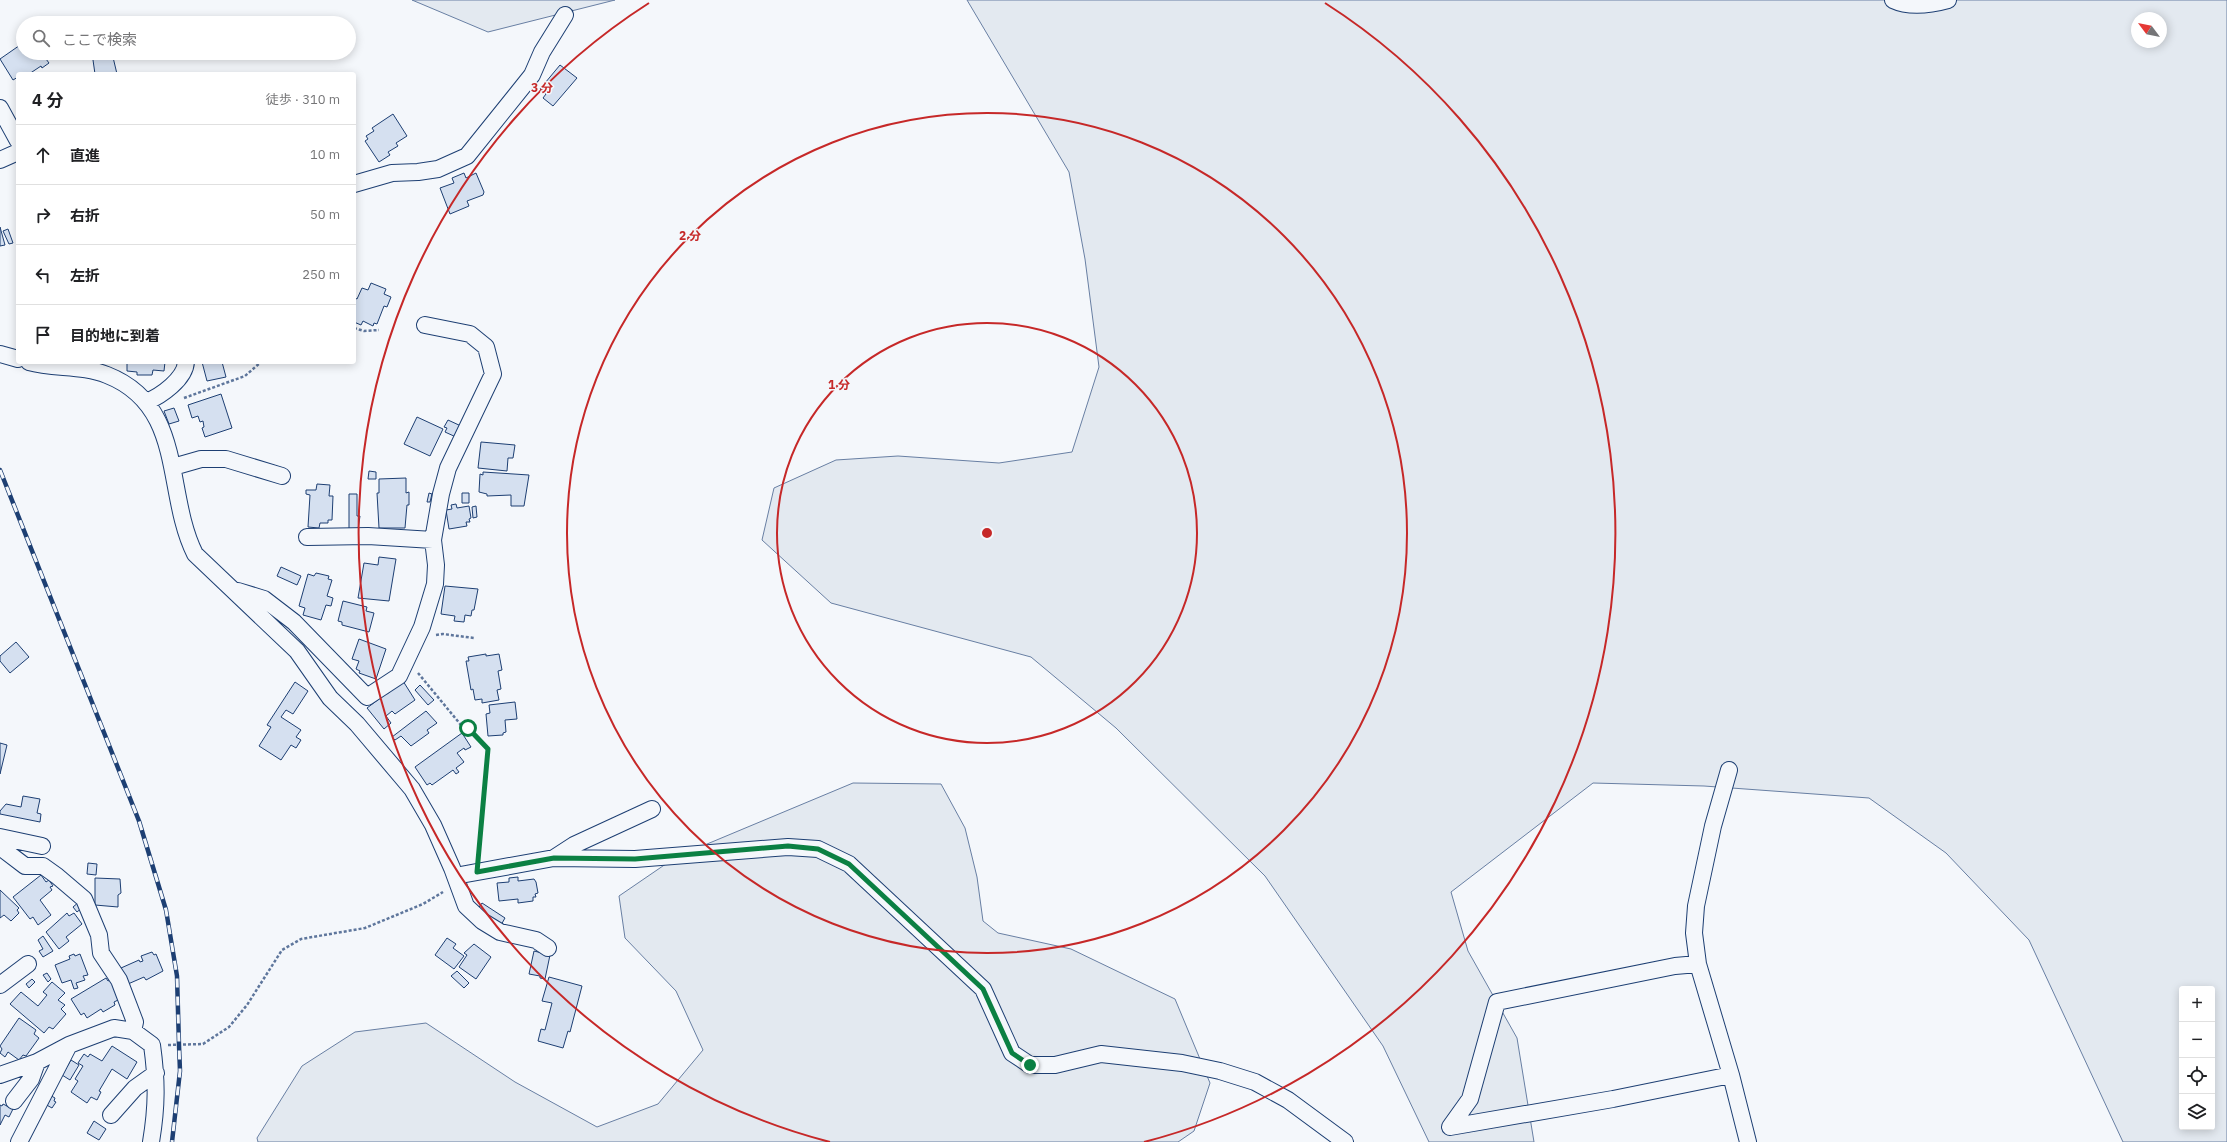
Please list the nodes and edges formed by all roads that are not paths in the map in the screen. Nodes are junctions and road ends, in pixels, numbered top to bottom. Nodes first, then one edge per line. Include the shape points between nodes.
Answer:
1 (1893, 0) edge
2 (1948, 0) edge
3 (565, 15) dead end
4 (0, 108) edge
5 (16, 137) edge
6 (16, 153) edge
7 (0, 160) edge
8 (356, 183) edge
9 (425, 325) dead end
10 (0, 354) edge
11 (16, 358) edge
12 (42, 364) edge
13 (186, 364) edge
14 (146, 402) junction
15 (173, 467) junction
16 (282, 476) dead end
17 (307, 537) dead end
18 (433, 540) junction
19 (229, 588) junction
20 (1729, 770) dead end
21 (652, 808) dead end
22 (0, 836) edge
23 (42, 846) dead end
24 (0, 847) edge
25 (554, 858) junction
26 (455, 876) junction
27 (548, 948) dead end
28 (28, 964) dead end
29 (1698, 964) junction
30 (0, 985) edge
31 (133, 1031) junction
32 (69, 1045) junction
33 (37, 1062) junction
34 (156, 1073) junction
35 (0, 1074) edge
36 (1731, 1075) junction
37 (14, 1101) dead end
38 (111, 1115) dead end
39 (19, 1142) edge
40 (151, 1142) edge
41 (1345, 1142) edge
42 (1748, 1142) edge

1 - 2 street via 1901,4 1932,5
3 - 8 street via 542,52 532,75 467,156 438,169 392,173
4 - 5 street
6 - 7 street
9 - 18 street via 470,334 486,347 493,374 448,468
10 - 11 street
12 - 14 street via 106,374 123,383
13 - 14 street via 186,368 175,383
14 - 15 street via 157,417
15 - 16 street via 201,459 226,459
15 - 19 street via 186,537 195,554
17 - 18 street via 368,536
18 - 19 street via 435,584 406,665 399,676 367,697 294,622 264,599
19 - 26 street via 297,651 330,698 357,724 412,789 433,825
20 - 29 street via 1713,826 1696,906 1694,933
21 - 25 street via 574,845
22 - 23 street
24 - 31 street via 25,866 43,866 84,899 99,935 100,953 120,980 135,1022
25 - 26 street
25 - 41 street via 635,859 788,846 818,849 849,864 983,989 1012,1053 1030,1065 1055,1065 1101,1054 1182,1063 1220,1071 1255,1082 1288,1100
26 - 27 street via 466,906 482,922 500,932 536,940
28 - 30 street
29 - 36 street
29 - 36 street via 1675,966 1497,1002 1470,1099 1450,1127 1613,1099
31 - 32 street via 114,1028
31 - 34 street via 152,1045
32 - 33 street
32 - 39 street
33 - 35 street
33 - 37 street via 31,1079
34 - 38 street via 135,1088
34 - 40 street via 157,1104
36 - 42 street

